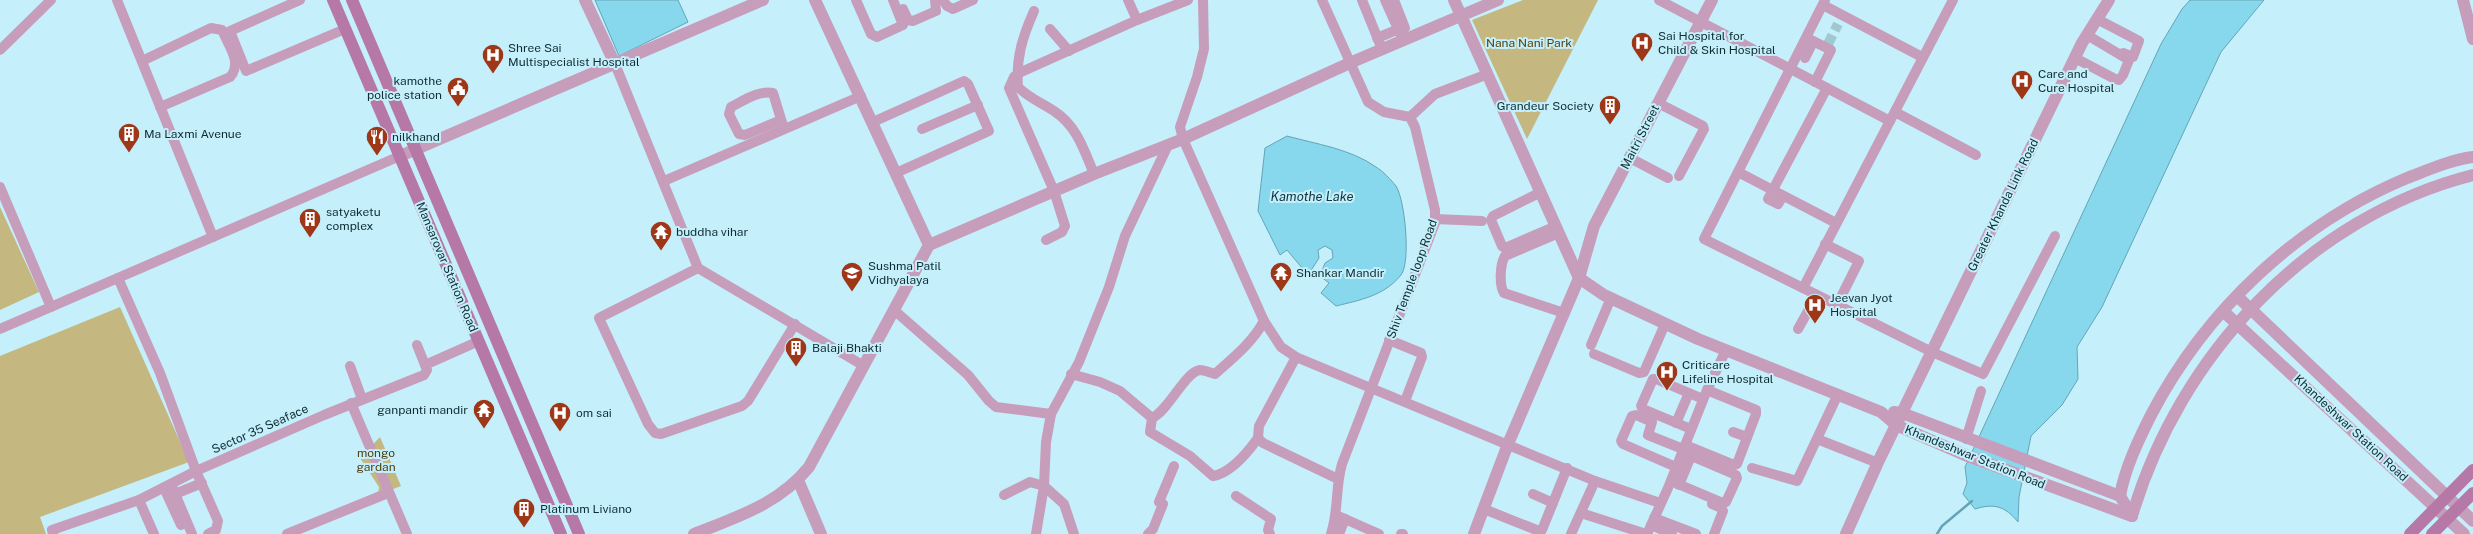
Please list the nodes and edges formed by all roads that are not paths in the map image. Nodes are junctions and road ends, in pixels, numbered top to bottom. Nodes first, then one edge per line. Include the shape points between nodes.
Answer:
1 (51, 0) edge
2 (117, 0) edge
3 (300, 0) edge
4 (332, 0) edge
5 (352, 0) edge
6 (585, 0) edge
7 (763, 0) edge
8 (816, 0) edge
9 (856, 0) edge
10 (893, 0) edge
11 (899, 0) edge
12 (935, 0) edge
13 (943, 0) edge
14 (973, 0) edge
15 (1128, 0) edge
16 (1188, 0) edge
17 (1203, 0) edge
18 (1322, 0) edge
19 (1362, 0) edge
20 (1385, 0) edge
21 (1394, 0) edge
22 (1454, 0) edge
23 (1498, 0) edge
24 (1659, 0) edge
25 (1712, 0) edge
26 (1953, 0) edge
27 (2109, 0) edge
28 (2463, 0) edge
29 (1824, 2) edge
30 (746, 3) edge
31 (1034, 11) dead end
32 (1461, 15) junction
33 (2097, 19) junction
34 (1137, 20) junction
35 (1700, 22) junction
36 (1050, 28) dead end
37 (345, 29) junction
38 (2088, 34) junction
39 (1403, 35) junction
40 (1809, 38) junction
41 (2473, 39) edge
42 (1379, 44) junction
43 (1828, 44) dead end
44 (0, 50) edge
45 (1069, 51) junction
46 (1922, 57) junction
47 (1805, 58) dead end
48 (2075, 58) junction
49 (142, 61) junction
50 (1352, 62) junction
51 (614, 64) junction
52 (1791, 70) junction
53 (1488, 74) junction
54 (1017, 75) junction
55 (1815, 82) junction
56 (1827, 88) junction
57 (861, 96) junction
58 (1658, 103) junction
59 (978, 105) junction
60 (160, 107) junction
61 (1892, 116) junction
62 (1410, 117) junction
63 (873, 122) junction
64 (783, 124) junction
65 (922, 129) dead end
66 (1183, 139) junction
67 (1168, 145) junction
68 (415, 150) junction
69 (1976, 155) dead end
70 (400, 156) junction
71 (2473, 157) edge
72 (1630, 158) junction
73 (1738, 172) junction
74 (896, 173) junction
75 (1094, 174) junction
76 (2473, 175) edge
77 (1679, 176) dead end
78 (1668, 178) dead end
79 (664, 181) junction
80 (0, 186) edge
81 (1772, 190) junction
82 (1054, 191) junction
83 (1541, 192) junction
84 (1435, 218) junction
85 (1482, 221) dead end
86 (1836, 223) junction
87 (1557, 230) junction
88 (2055, 236) dead end
89 (213, 237) junction
90 (1046, 240) dead end
91 (1825, 244) junction
92 (929, 245) junction
93 (698, 268) junction
94 (118, 278) junction
95 (1579, 278) junction
96 (1802, 288) junction
97 (1817, 295) junction
98 (2236, 296) junction
99 (1611, 298) junction
100 (1837, 305) junction
101 (51, 307) junction
102 (2250, 309) junction
103 (894, 310) junction
104 (2223, 311) junction
105 (1564, 313) junction
106 (1264, 321) junction
107 (2237, 323) junction
108 (795, 324) junction
109 (1666, 324) junction
110 (0, 329) edge
111 (1798, 329) dead end
112 (1389, 340) junction
113 (479, 342) junction
114 (417, 345) dead end
115 (500, 350) junction
116 (1726, 350) junction
117 (1932, 352) junction
118 (485, 356) junction
119 (1296, 357) junction
120 (425, 365) junction
121 (350, 366) dead end
122 (864, 366) junction
123 (1071, 374) junction
124 (1370, 386) junction
125 (1980, 391) dead end
126 (1689, 393) junction
127 (1838, 394) junction
128 (1705, 395) junction
129 (362, 399) junction
130 (1405, 401) junction
131 (351, 403) junction
132 (1881, 412) junction
133 (1902, 413) junction
134 (1051, 414) junction
135 (1152, 418) junction
136 (1676, 423) junction
137 (1896, 425) junction
138 (1691, 429) junction
139 (1733, 432) dead end
140 (1748, 437) junction
141 (1258, 438) junction
142 (1817, 439) junction
143 (1967, 439) junction
144 (1508, 444) junction
145 (1672, 445) junction
146 (1685, 450) junction
147 (1665, 462) junction
148 (1878, 463) junction
149 (1174, 466) dead end
150 (1676, 467) junction
151 (1567, 468) junction
152 (1752, 468) dead end
153 (2473, 470) edge
154 (196, 471) junction
155 (1338, 479) junction
156 (798, 480) junction
157 (1595, 481) junction
158 (202, 484) junction
159 (1673, 485) junction
160 (167, 486) junction
161 (1044, 486) junction
162 (388, 493) junction
163 (2473, 493) edge
164 (176, 494) junction
165 (1533, 494) dead end
166 (1004, 495) dead end
167 (1236, 496) dead end
168 (2120, 496) junction
169 (2447, 496) junction
170 (138, 500) junction
171 (1553, 503) junction
172 (1660, 504) junction
173 (2436, 507) junction
174 (2459, 507) junction
175 (1484, 509) junction
176 (1581, 513) junction
177 (2132, 516) junction
178 (1341, 517) junction
179 (2448, 518) junction
180 (2473, 521) edge
181 (1649, 528) edge
182 (1365, 531) edge
183 (53, 534) edge
184 (154, 534) edge
185 (185, 534) edge
186 (192, 534) edge
187 (208, 534) edge
188 (287, 534) edge
189 (406, 534) edge
190 (561, 534) edge
191 (579, 534) edge
192 (694, 534) edge
193 (821, 534) edge
194 (1036, 534) edge
195 (1074, 534) edge
196 (1148, 534) edge
197 (1270, 534) edge
198 (1331, 534) edge
199 (1339, 534) edge
200 (1380, 534) edge
201 (1474, 534) edge
202 (1571, 534) edge
203 (1672, 534) edge
204 (1696, 534) edge
205 (1714, 534) edge
206 (1846, 534) edge
207 (2410, 534) edge
208 (2432, 534) edge
209 (2464, 534) edge

1 - 44 street
2 - 49 street
3 - 37 street via 230,31 246,71
4 - 37 main road, Mansarovar Station Road
5 - 68 main road, Mansarovar Station Road
6 - 51 street
7 - 30 street
8 - 57 street
9 - 10 street via 871,34 877,36 903,26
11 - 12 street via 908,20 913,21 936,12
13 - 14 street via 946,6 953,9
15 - 34 street
16 - 34 street
17 - 66 street via 1204,49 1180,126
18 - 50 street
19 - 42 street
20 - 39 street
21 - 39 street
22 - 32 street
23 - 32 street
24 - 35 street
25 - 35 street, Maitri Street
26 - 46 street
27 - 33 street, Greater Khanda Link Road
28 - 41 street
29 - 40 street
29 - 46 street via 1840,20
30 - 51 street
31 - 54 street via 1016,63
32 - 39 street
32 - 53 street
33 - 38 street, Greater Khanda Link Road
33 - 38 street via 2139,41 2133,57
34 - 45 street
35 - 52 street
35 - 58 street, Maitri Street
36 - 45 street
37 - 70 main road, Mansarovar Station Road
38 - 48 street, Greater Khanda Link Road
38 - 48 street via 2129,60 2123,75 2119,80 2115,79
39 - 42 street
40 - 43 street
40 - 47 street
40 - 52 street
40 - 55 street via 1831,52
42 - 50 street
45 - 54 street
46 - 61 street
48 - 117 street, Greater Khanda Link Road
49 - 60 street
49 - 60 street via 211,28 216,28 222,30 237,63 235,72 230,77
50 - 62 street via 1368,102 1384,112
50 - 66 street
51 - 68 street
51 - 79 street
52 - 55 street
52 - 73 street
53 - 62 street via 1435,94
53 - 83 street
54 - 75 street via 1018,87 1029,98 1054,111 1075,130
54 - 82 street via 1009,88
55 - 56 street
56 - 61 street
56 - 81 street
57 - 63 street
57 - 64 street
58 - 72 street, Maitri Street
58 - 77 street via 1703,126 1704,129
59 - 63 street via 964,81
59 - 65 street
59 - 74 street via 989,131
60 - 89 street
61 - 69 street
61 - 86 street
62 - 84 street, Shiv Temple loop Road via 1415,127
63 - 74 street
64 - 64 street via 773,93 766,92 731,107 729,114 738,134 745,135
64 - 79 street
66 - 67 street
66 - 106 street
67 - 75 street
67 - 123 street via 1125,236 1092,332
68 - 70 street
68 - 115 main road, Mansarovar Station Road
70 - 89 street
70 - 113 main road, Mansarovar Station Road
71 - 98 street via 2427,170 2357,202 2293,245
72 - 78 street
72 - 95 street, Maitri Street via 1594,226
73 - 81 street
73 - 96 street via 1704,239
74 - 92 street
75 - 82 street
76 - 102 street via 2426,191 2366,219 2305,260
79 - 93 street
80 - 101 street
81 - 86 street
82 - 90 street via 1065,226 1062,232
82 - 92 street
83 - 87 street
83 - 87 street via 1493,216 1491,220 1505,248
84 - 85 street
84 - 112 street, Shiv Temple loop Road
86 - 91 street
87 - 95 street
87 - 105 street via 1505,256 1502,261 1501,289 1504,293
88 - 117 street via 1983,374
89 - 94 street
91 - 96 street
91 - 100 street via 1858,260
92 - 103 street
93 - 108 street
93 - 108 street via 599,318 648,424 655,433 661,434 742,406 748,401
94 - 101 street
94 - 154 street via 160,373
95 - 99 street
95 - 105 street, Maitri Street
96 - 97 street
97 - 100 street
97 - 111 street
98 - 102 street, Khandeshwar Station Road
98 - 104 street
99 - 109 street
99 - 109 street via 1592,349 1639,373 1644,372
100 - 117 street
101 - 110 street
102 - 107 street
102 - 169 street, Khandeshwar Station Road
103 - 122 street
103 - 134 street via 968,375 996,407
104 - 107 street, Khandeshwar Station Road
104 - 168 street via 2188,355 2158,403 2133,454
105 - 144 street, Maitri Street
106 - 119 street via 1281,347
106 - 135 street via 1243,349 1215,374 1201,370 1192,373 1158,416
107 - 173 street, Khandeshwar Station Road
107 - 177 street via 2203,366 2174,412 2150,461
108 - 122 street
109 - 116 street
112 - 124 street, Shiv Temple loop Road
112 - 130 street via 1421,353 1422,357
113 - 118 main road, Mansarovar Station Road
113 - 120 street
114 - 120 street
115 - 118 main road
115 - 191 main road, Mansarovar Station Road
116 - 127 street
116 - 128 street
117 - 133 street, Greater Khanda Link Road
118 - 190 main road, Mansarovar Station Road
119 - 124 street
119 - 141 street via 1259,426
120 - 129 street, Sector 35 Seaface via 427,370 424,375
121 - 129 street
122 - 156 street via 809,467
123 - 134 street
123 - 135 street via 1120,391
124 - 130 street
124 - 155 street, Shiv Temple loop Road
125 - 143 street
126 - 128 street
126 - 136 street
126 - 136 street via 1653,379 1641,406
127 - 132 street
127 - 142 street
128 - 138 street
128 - 140 street via 1756,410
129 - 131 street, Sector 35 Seaface
130 - 144 street
131 - 154 street, Sector 35 Seaface
131 - 162 street
132 - 133 street, Khandeshwar Station Road
132 - 137 street, Khandeshwar Station Road
133 - 137 street, Greater Khanda Link Road
133 - 143 street, Khandeshwar Station Road
134 - 161 street via 1046,442
135 - 141 street via 1150,432 1190,456 1213,476 1219,475 1246,455
136 - 138 street
137 - 148 street, Greater Khanda Link Road
137 - 177 street, Khandeshwar Station Road via 2027,480
138 - 146 street
139 - 140 street
140 - 146 street via 1737,464 1734,465
141 - 155 street via 1263,443
142 - 148 street
142 - 152 street via 1798,481
143 - 168 street, Khandeshwar Station Road
144 - 151 street
144 - 175 street, Maitri Street
145 - 146 street
145 - 147 street
145 - 147 street via 1648,435 1652,422 1636,415 1632,416 1621,442
146 - 150 street
146 - 159 street
146 - 159 street via 1736,475 1737,478 1726,502 1723,503
147 - 150 street
148 - 206 street, Greater Khanda Link Road
149 - 196 street via 1158,502 1163,504 1161,510 1153,529
150 - 159 street
151 - 157 street
151 - 171 street
153 - 169 main road
154 - 158 street
154 - 160 street, Sector 35 Seaface
155 - 178 street, Shiv Temple loop Road
156 - 192 street via 786,491 754,510
156 - 193 street
157 - 172 street
157 - 176 street
158 - 164 street
158 - 187 street via 218,521 216,530
159 - 172 street
159 - 205 street via 1721,508 1723,511
160 - 164 street
160 - 170 street, Sector 35 Seaface
160 - 185 street
161 - 166 street via 1030,482
161 - 194 street
161 - 195 street via 1064,504
162 - 188 street
162 - 189 street
163 - 174 main road
164 - 186 street
165 - 171 street
167 - 197 street via 1271,519 1268,530
168 - 177 street
169 - 173 main road
169 - 174 street, Khandeshwar Station Road
170 - 183 street, Sector 35 Seaface via 52,530
170 - 184 street
171 - 175 street via 1542,530 1539,531
172 - 181 street
173 - 179 street, Khandeshwar Station Road
173 - 207 main road
174 - 179 main road
174 - 180 street, Khandeshwar Station Road
175 - 201 street, Maitri Street
176 - 181 street
176 - 202 street
178 - 182 street
178 - 198 street
178 - 199 street
179 - 208 main road
179 - 209 street, Khandeshwar Station Road
181 - 203 street
181 - 204 street
182 - 200 street

